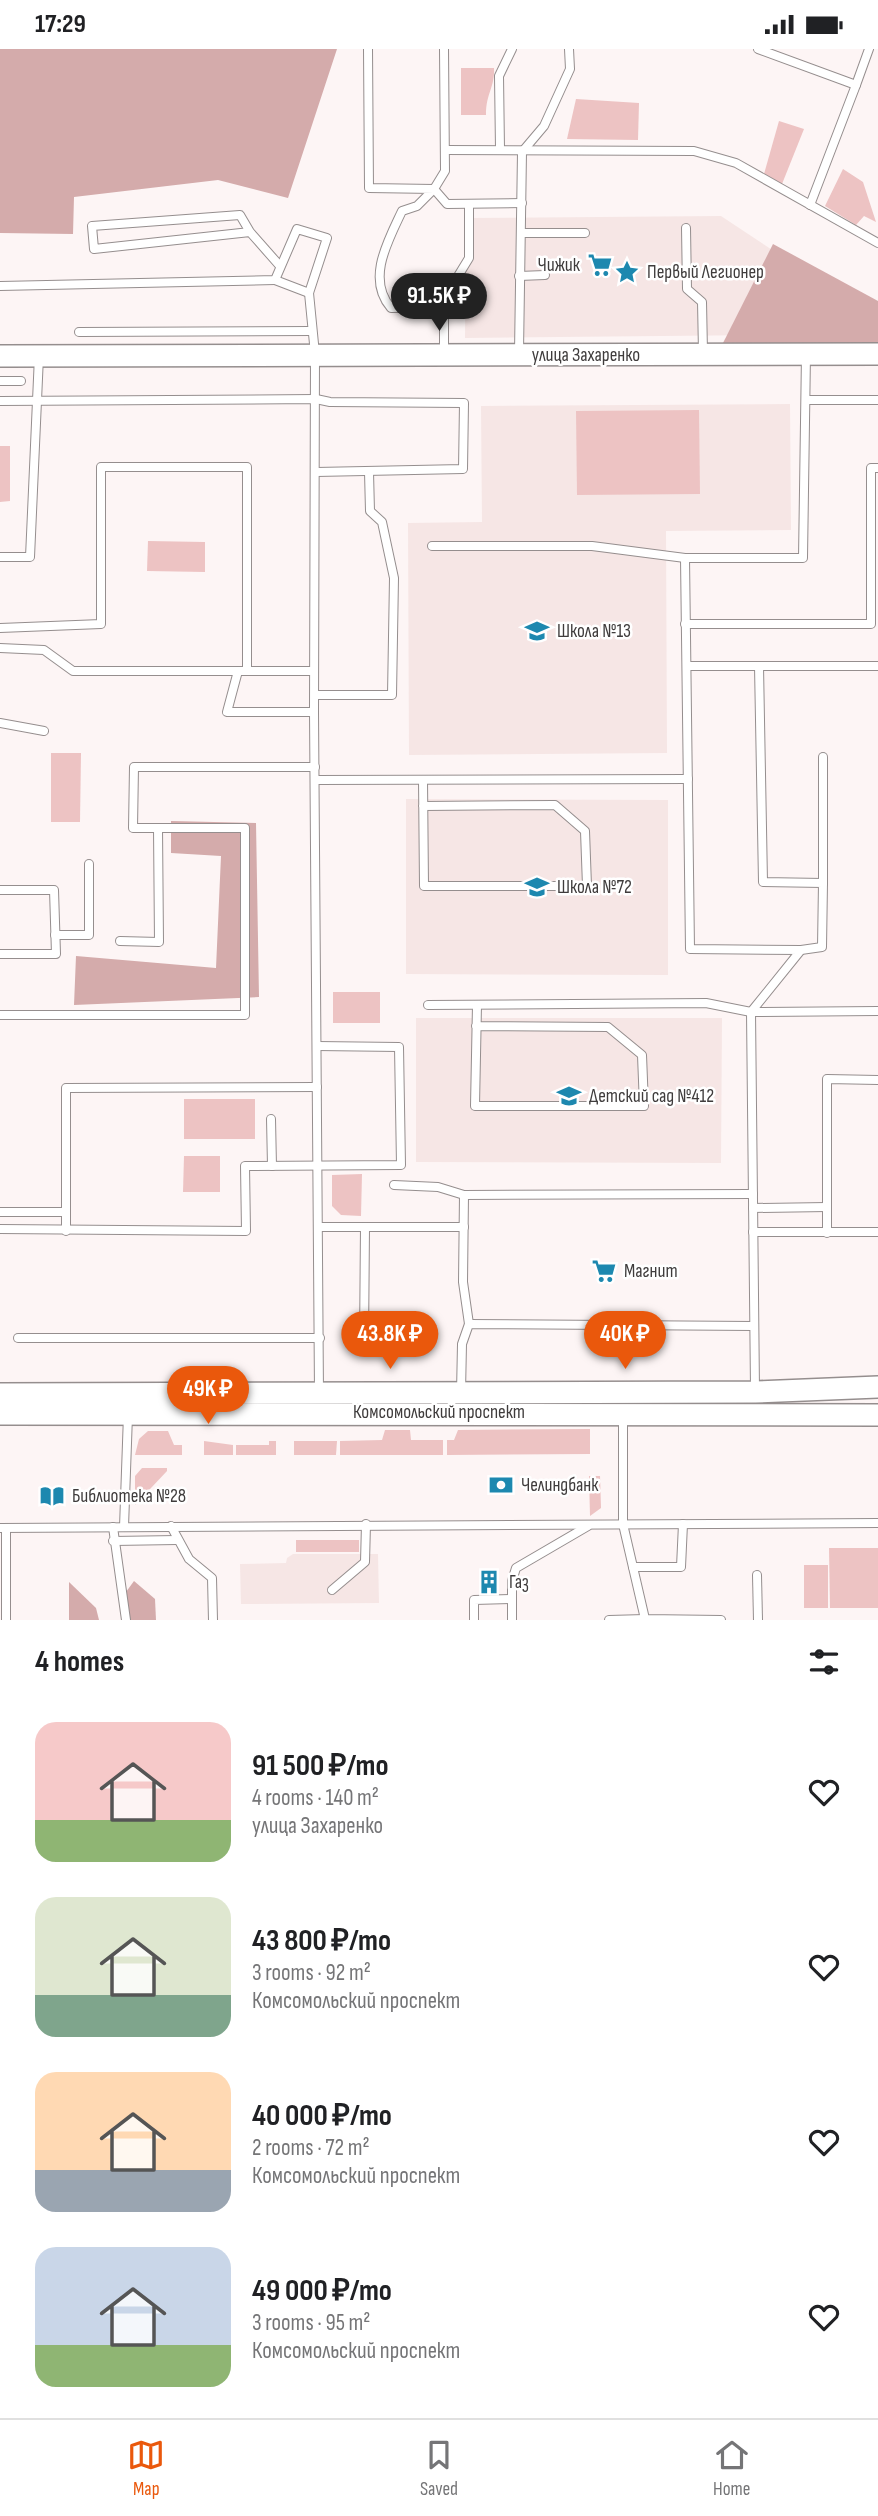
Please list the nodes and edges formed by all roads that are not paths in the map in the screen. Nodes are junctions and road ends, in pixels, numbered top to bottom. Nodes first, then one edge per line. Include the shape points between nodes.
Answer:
1 (368, 49) edge
2 (444, 49) edge
3 (512, 49) edge
4 (569, 49) edge
5 (758, 49) edge
6 (869, 49) edge
7 (856, 85) junction
8 (500, 149) junction
9 (445, 150) junction
10 (522, 152) junction
11 (434, 189) junction
12 (522, 203) junction
13 (469, 204) junction
14 (810, 205) junction
15 (686, 227) dead end
16 (250, 232) junction
17 (522, 233) junction
18 (585, 233) dead end
19 (878, 243) edge
20 (280, 266) junction
21 (544, 275) dead end
22 (519, 276) junction
23 (275, 280) junction
24 (0, 286) edge
25 (309, 293) junction
26 (444, 307) junction
27 (312, 331) junction
28 (79, 332) dead end
29 (315, 354) junction
30 (444, 354) junction
31 (806, 354) junction
32 (878, 354) edge
33 (39, 355) junction
34 (519, 355) junction
35 (704, 355) junction
36 (0, 356) edge
37 (0, 381) edge
38 (21, 381) dead end
39 (316, 399) junction
40 (807, 400) junction
41 (878, 400) edge
42 (0, 401) edge
43 (38, 401) junction
44 (878, 468) edge
45 (316, 472) junction
46 (369, 472) junction
47 (432, 546) dead end
48 (0, 557) edge
49 (685, 558) junction
50 (685, 624) junction
51 (875, 624) edge
52 (0, 628) edge
53 (0, 648) edge
54 (687, 666) junction
55 (759, 666) junction
56 (878, 666) edge
57 (243, 671) junction
58 (314, 671) junction
59 (314, 695) junction
60 (314, 712) junction
61 (0, 723) edge
62 (44, 731) dead end
63 (823, 757) dead end
64 (315, 767) junction
65 (688, 779) junction
66 (315, 780) junction
67 (423, 780) junction
68 (423, 806) junction
69 (158, 828) junction
70 (89, 864) dead end
71 (823, 883) junction
72 (0, 890) edge
73 (55, 935) junction
74 (120, 941) dead end
75 (801, 950) junction
76 (0, 954) edge
77 (428, 1005) dead end
78 (477, 1005) junction
79 (878, 1011) edge
80 (751, 1012) junction
81 (0, 1015) edge
82 (477, 1026) junction
83 (317, 1046) junction
84 (878, 1080) edge
85 (317, 1087) junction
86 (271, 1119) dead end
87 (272, 1166) junction
88 (318, 1166) junction
89 (394, 1185) dead end
90 (753, 1194) junction
91 (464, 1195) junction
92 (753, 1207) junction
93 (827, 1207) junction
94 (0, 1212) edge
95 (66, 1212) junction
96 (318, 1227) junction
97 (365, 1227) junction
98 (464, 1227) junction
99 (0, 1229) edge
100 (66, 1231) junction
101 (753, 1232) junction
102 (878, 1232) edge
103 (827, 1233) junction
104 (470, 1324) junction
105 (754, 1326) junction
106 (18, 1338) dead end
107 (320, 1338) junction
108 (364, 1342) dead end
109 (871, 1387) edge
110 (320, 1392) junction
111 (461, 1392) junction
112 (567, 1392) junction
113 (755, 1392) junction
114 (233, 1393) junction
115 (0, 1394) edge
116 (623, 1402) junction
117 (98, 1412) junction
118 (0, 1413) edge
119 (128, 1413) junction
120 (534, 1413) junction
121 (819, 1413) junction
122 (878, 1415) edge
123 (878, 1523) edge
124 (366, 1524) junction
125 (591, 1524) junction
126 (623, 1524) junction
127 (682, 1524) junction
128 (171, 1526) junction
129 (113, 1527) junction
130 (124, 1527) junction
131 (3, 1528) edge
132 (177, 1540) junction
133 (113, 1541) junction
134 (633, 1567) junction
135 (757, 1575) dead end
136 (332, 1590) dead end
137 (512, 1599) junction
138 (645, 1619) edge
139 (6, 1620) edge
140 (126, 1620) edge
141 (213, 1620) edge
142 (474, 1620) edge
143 (512, 1620) edge
144 (609, 1620) edge
145 (719, 1620) edge
146 (758, 1620) edge

1 - 11 lane via 369,188
2 - 9 lane
3 - 8 lane via 499,76
4 - 10 lane via 570,69 544,126
5 - 7 lane
6 - 7 lane
7 - 14 lane
8 - 9 lane
8 - 10 lane
9 - 11 lane via 445,171
10 - 12 lane
10 - 14 lane via 694,151 736,163
11 - 13 lane via 447,204
11 - 26 lane via 417,207 402,211 380,257 381,296 391,308
12 - 13 lane
12 - 17 lane
13 - 26 lane via 470,258
14 - 19 lane
15 - 35 lane via 687,289 702,302
16 - 16 lane via 240,215 92,226 94,249
16 - 20 lane
17 - 18 lane
17 - 22 lane
20 - 23 lane
20 - 25 lane via 297,229 327,238
21 - 22 lane
22 - 34 lane
23 - 24 lane
23 - 25 lane
25 - 27 lane
26 - 30 lane
27 - 28 lane
27 - 29 lane
29 - 30 main road, улица Захаренко
29 - 33 main road, улица Захаренко
29 - 39 lane
30 - 34 main road, улица Захаренко
31 - 32 main road, улица Захаренко
31 - 35 main road, улица Захаренко
31 - 40 lane
33 - 36 main road, улица Захаренко
33 - 43 lane
34 - 35 main road, улица Захаренко
37 - 38 lane
39 - 43 lane
39 - 45 lane
39 - 46 lane via 464,403 463,469
40 - 41 lane
40 - 49 lane via 803,558
42 - 43 lane
43 - 48 lane via 30,557
44 - 51 lane via 871,468
45 - 46 lane
45 - 58 lane
46 - 59 lane via 370,511 382,522 394,578 392,695
47 - 49 lane via 592,546
49 - 50 lane
50 - 51 lane
50 - 54 lane
52 - 57 lane via 101,624 101,467 247,467
53 - 57 lane via 44,650 73,671
54 - 55 lane
54 - 65 lane
55 - 56 lane
55 - 71 lane via 762,882
57 - 58 lane
57 - 60 lane via 227,712
58 - 59 lane
59 - 60 lane
60 - 64 lane
61 - 62 lane
63 - 71 lane
64 - 66 lane
64 - 69 lane via 134,767 134,828
65 - 67 lane
65 - 75 lane via 690,949
66 - 67 lane
66 - 83 lane
67 - 68 lane
68 - 68 lane via 424,886 587,886 585,831 555,805
69 - 74 lane via 159,942
69 - 81 lane via 245,828 245,1015
70 - 73 lane via 89,935
71 - 75 lane via 822,947
72 - 73 lane via 54,891
73 - 76 lane via 55,954
75 - 80 lane
77 - 78 lane
78 - 80 lane via 706,1003
78 - 82 lane
79 - 80 lane
80 - 90 lane
82 - 82 lane via 475,1106 643,1106 642,1055 608,1027
83 - 85 lane
83 - 88 lane via 399,1047 401,1158 401,1165
84 - 93 lane via 827,1079
85 - 88 lane
85 - 95 lane via 66,1088
86 - 87 lane
87 - 88 lane
87 - 100 lane via 245,1166 246,1231
88 - 96 lane
89 - 91 lane via 438,1187
90 - 91 lane
90 - 92 lane
91 - 98 lane
92 - 93 lane
92 - 101 lane
93 - 103 lane
94 - 95 lane
95 - 100 lane
96 - 97 lane
96 - 107 lane
97 - 98 lane
97 - 108 lane
98 - 104 lane via 463,1282
99 - 100 lane
101 - 103 lane
101 - 105 lane
102 - 103 lane
104 - 105 lane
104 - 111 lane via 462,1344
105 - 113 lane
106 - 107 lane
107 - 110 lane
109 - 113 main road, Комсомольский проспект
109 - 121 main road via 844,1397 815,1399 812,1405
110 - 111 main road, Комсомольский проспект
110 - 114 main road, Комсомольский проспект
111 - 112 main road, Комсомольский проспект
112 - 116 main road, Комсомольский проспект
112 - 120 main road via 578,1396 575,1405
113 - 116 main road, Комсомольский проспект
114 - 115 main road, Комсомольский проспект
114 - 117 main road via 240,1397 239,1403 128,1405
116 - 120 main road, Комсомольский проспект
116 - 121 main road, Комсомольский проспект
116 - 126 lane
117 - 118 main road, Комсомольский проспект
117 - 119 main road, Комсомольский проспект
119 - 120 main road, Комсомольский проспект
119 - 130 lane
121 - 122 main road, Комсомольский проспект
123 - 127 lane
124 - 125 lane
124 - 128 lane
124 - 136 lane via 365,1562
125 - 126 lane
125 - 137 lane via 516,1568
126 - 127 lane
126 - 134 lane
127 - 134 lane via 681,1567
128 - 130 lane
128 - 132 lane
129 - 130 lane
129 - 131 lane
129 - 133 lane
131 - 139 lane
132 - 133 lane
132 - 141 lane via 189,1559 212,1578
133 - 140 lane
134 - 138 lane
135 - 146 lane
137 - 142 lane via 474,1599
137 - 143 lane
138 - 144 lane
138 - 145 lane

